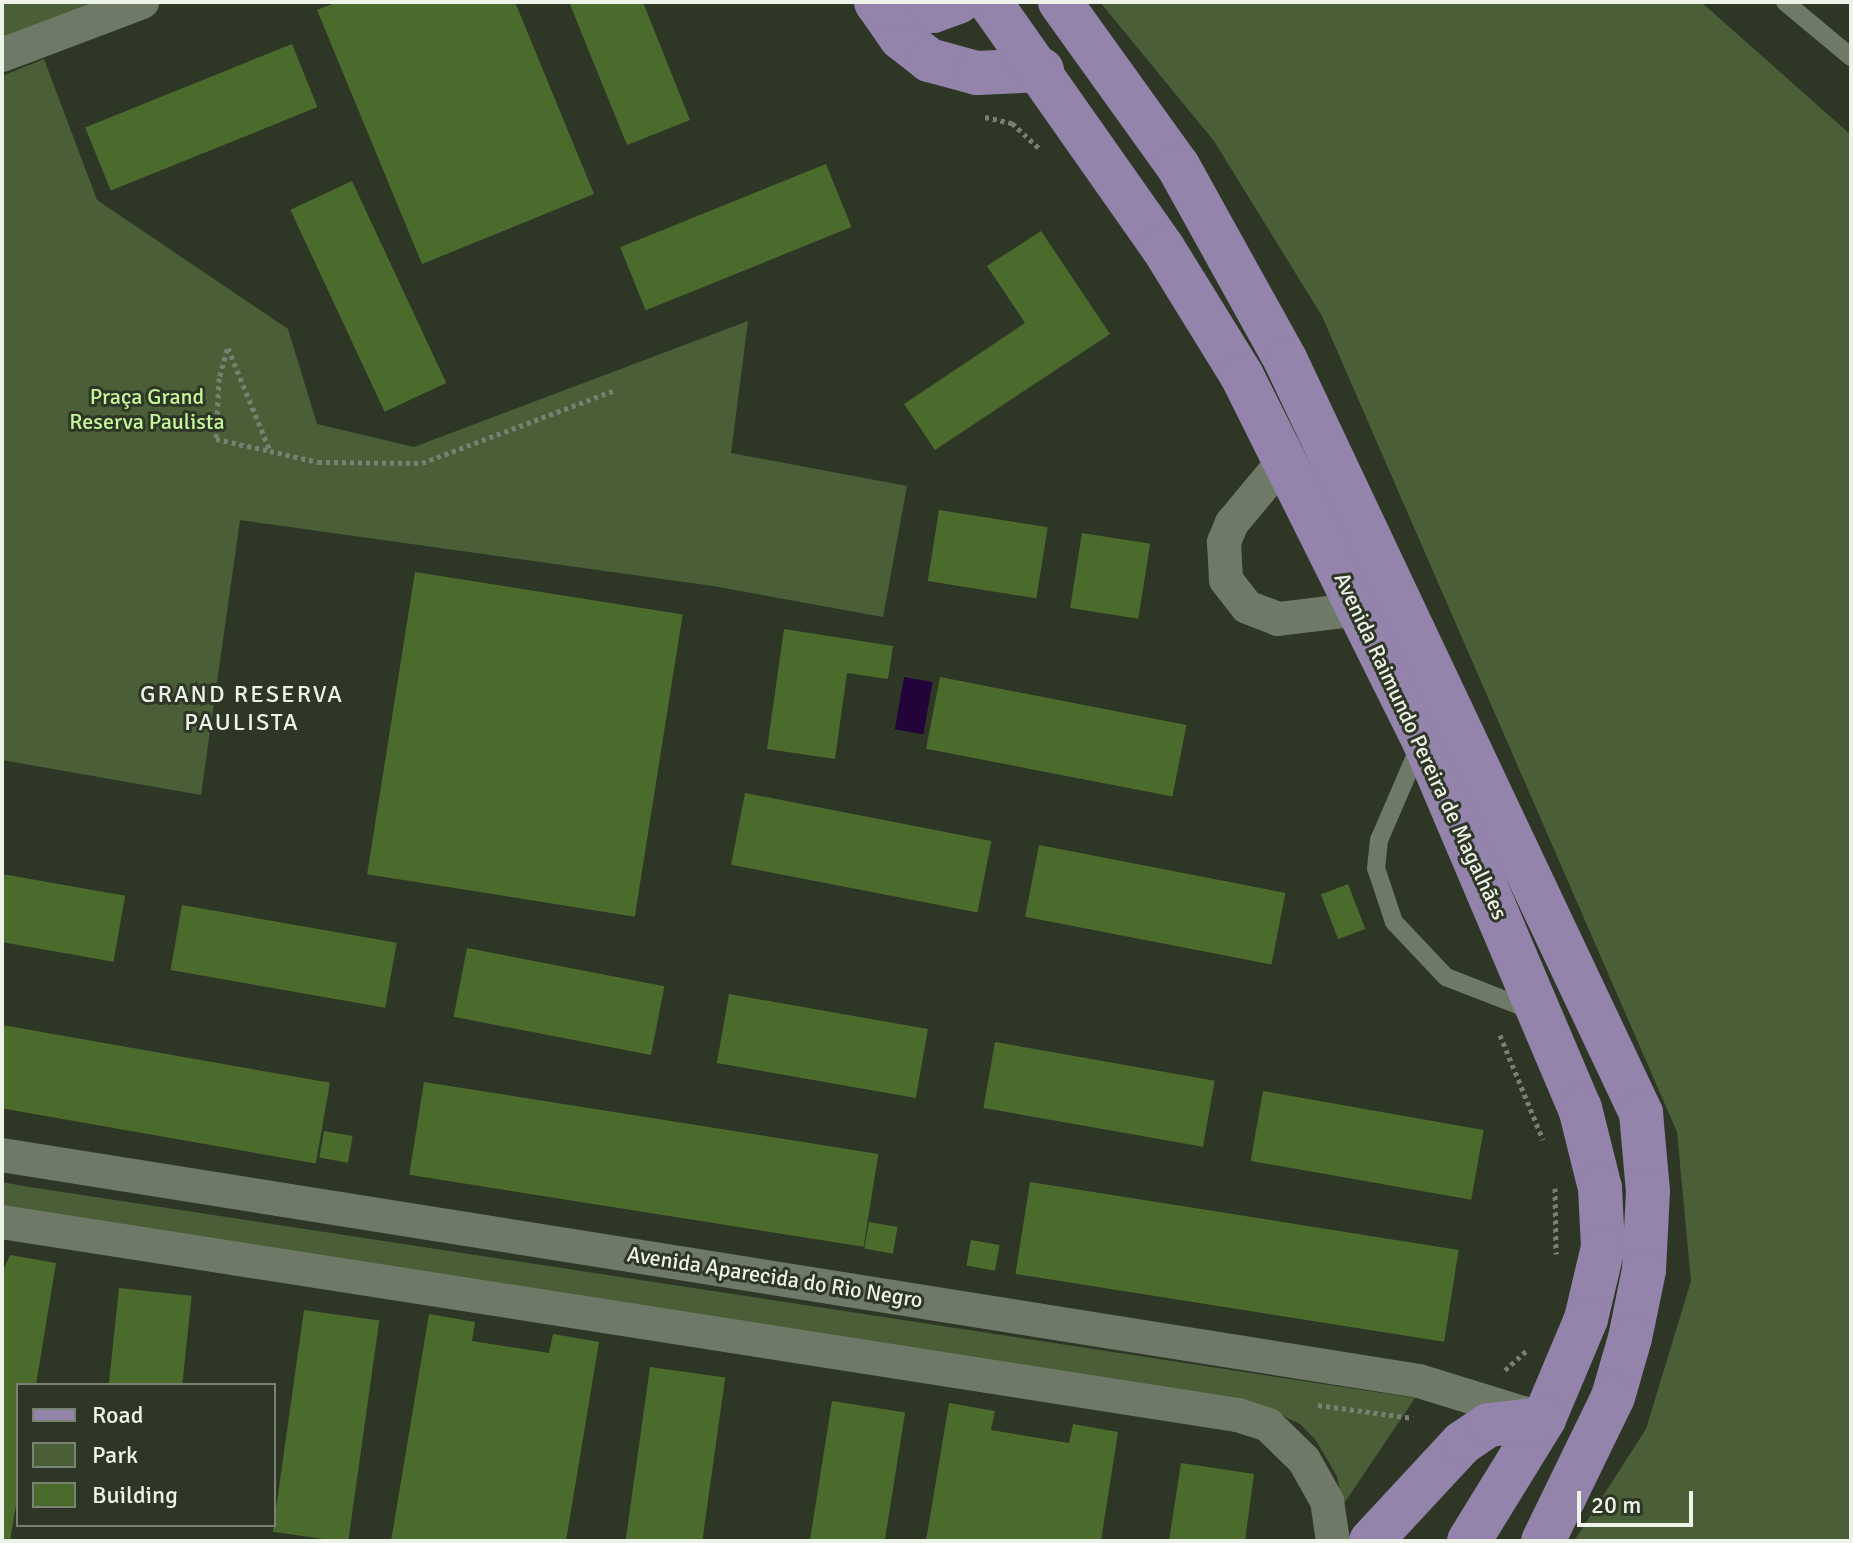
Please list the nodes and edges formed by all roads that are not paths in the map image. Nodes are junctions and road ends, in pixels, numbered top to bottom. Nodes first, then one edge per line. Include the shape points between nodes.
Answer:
1 (142, 2) edge
2 (958, 2) edge
3 (990, 2) edge
4 (1060, 2) edge
5 (1785, 2) edge
6 (877, 3) edge
7 (2, 55) edge
8 (1851, 57) edge
9 (1042, 70) junction
10 (1286, 458) junction
11 (1359, 609) junction
12 (1423, 739) junction
13 (1544, 1015) junction
14 (2, 1155) edge
15 (2, 1222) edge
16 (1544, 1419) junction
17 (1582, 1471) junction
18 (1333, 1541) edge
19 (1371, 1541) edge
20 (1469, 1541) edge
21 (1543, 1541) edge

1 - 7 street
2 - 6 main road via 933,11
3 - 9 main road, Avenida Raimundo Pereira de Magalhães
4 - 17 main road, Avenida Raimundo Pereira de Magalhães via 1178,166 1286,361 1641,1113 1648,1191 1644,1270 1613,1397
5 - 8 lane
6 - 9 main road via 901,38 929,60 977,73
9 - 10 main road, Avenida Raimundo Pereira de Magalhães via 1163,248
10 - 11 main road, Avenida Raimundo Pereira de Magalhães
10 - 11 street via 1232,523 1224,542 1226,580 1247,607 1278,619
11 - 12 main road, Avenida Raimundo Pereira de Magalhães
12 - 13 main road, Avenida Raimundo Pereira de Magalhães
12 - 13 lane via 1379,840 1376,868 1394,922 1446,977
13 - 16 main road, Avenida Raimundo Pereira de Magalhães via 1583,1121 1600,1188 1603,1247 1586,1319
14 - 16 street, Avenida Aparecida do Rio Negro via 1419,1381
15 - 18 street via 1238,1415 1268,1425 1304,1460 1327,1501
16 - 17 main road via 1567,1442
16 - 19 main road via 1489,1425 1462,1443
16 - 20 main road, Avenida Raimundo Pereira de Magalhães
17 - 21 main road, Avenida Raimundo Pereira de Magalhães

